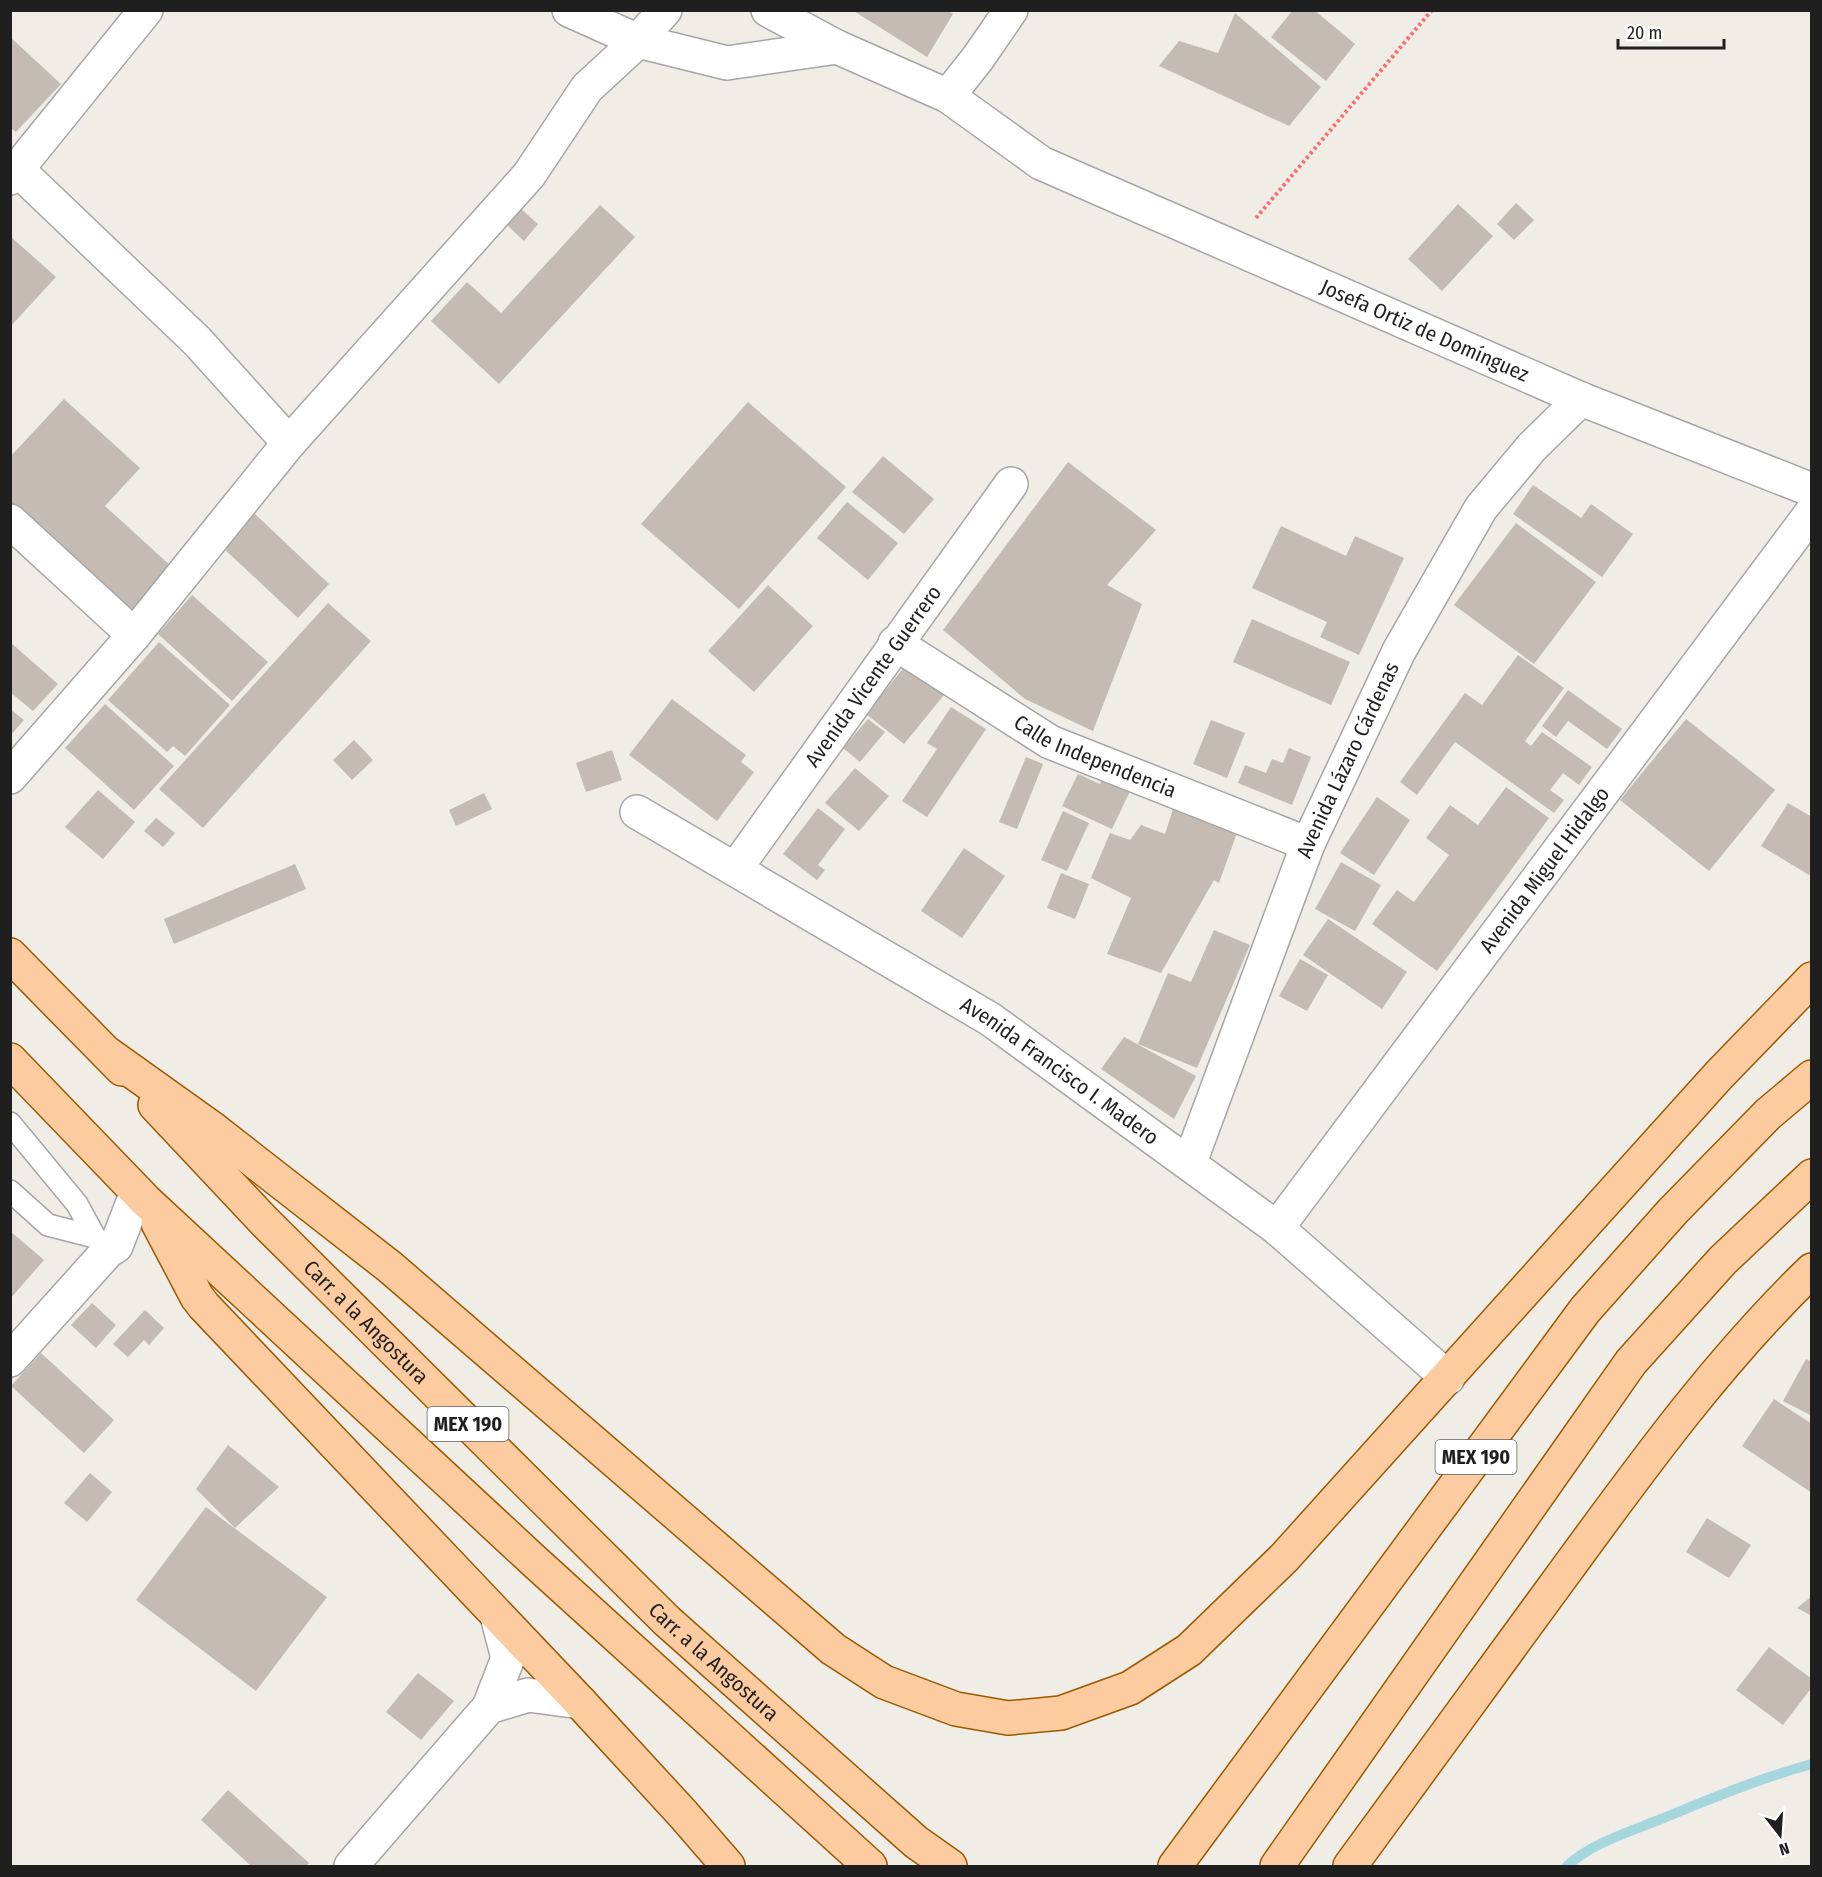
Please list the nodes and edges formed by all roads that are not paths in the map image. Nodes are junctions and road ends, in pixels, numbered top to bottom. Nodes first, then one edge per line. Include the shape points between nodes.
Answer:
1 (146, 10) edge
2 (569, 10) edge
3 (665, 10) edge
4 (768, 10) edge
5 (1011, 10) edge
6 (638, 41) junction
7 (837, 47) junction
8 (948, 96) junction
9 (14, 174) edge
10 (1581, 399) junction
11 (289, 443) junction
12 (1011, 484) dead end
13 (1812, 490) edge
14 (1812, 512) edge
15 (10, 521) edge
16 (134, 635) junction
17 (895, 643) junction
18 (10, 777) edge
19 (637, 813) dead end
20 (1308, 844) junction
21 (736, 868) junction
22 (10, 955) edge
23 (1812, 979) edge
24 (108, 1054) junction
25 (10, 1060) edge
26 (1812, 1077) edge
27 (10, 1123) edge
28 (1190, 1162) junction
29 (1812, 1176) edge
30 (10, 1191) edge
31 (141, 1196) junction
32 (1277, 1228) junction
33 (102, 1244) junction
34 (1812, 1270) edge
35 (10, 1360) edge
36 (1448, 1378) junction
37 (497, 1616) junction
38 (580, 1702) junction
39 (489, 1707) junction
40 (351, 1866) edge
41 (728, 1866) edge
42 (870, 1866) edge
43 (951, 1866) edge
44 (1174, 1866) edge
45 (1277, 1866) edge
46 (1350, 1866) edge

1 - 9 street
2 - 6 street
3 - 6 street
4 - 7 street, Josefa Ortiz de Domínguez
5 - 8 street
6 - 7 street via 727,63
6 - 11 street via 587,88 529,175
7 - 8 street, Josefa Ortiz de Domínguez
8 - 10 street, Josefa Ortiz de Domínguez via 1041,163
9 - 11 street via 197,340
10 - 13 street, Josefa Ortiz de Domínguez
10 - 20 street, Avenida Lázaro Cárdenas via 1532,447 1481,508 1399,651
11 - 16 street
12 - 17 street, Avenida Vicente Guerrero
14 - 32 street, Avenida Miguel Hidalgo
15 - 16 street
16 - 18 street
17 - 20 street, Calle Independencia via 1050,742
17 - 21 street, Avenida Vicente Guerrero
19 - 21 street, Avenida Francisco I. Madero
20 - 28 street, Avenida Lázaro Cárdenas
21 - 28 street, Avenida Francisco I. Madero via 990,1019
22 - 24 main road, Carr. a la Angostura / MEX 190
23 - 36 main road via 1719,1076
24 - 36 main road via 213,1129 390,1267 833,1648 884,1682 956,1709 1008,1718 1061,1713 1130,1688 1189,1650 1284,1558
24 - 43 main road, Carr. a la Angostura / MEX 190 via 264,1221 667,1621 916,1842
25 - 31 main road, MEX 190
26 - 44 main road, MEX 190 via 1768,1114 1689,1194 1585,1310
27 - 33 lane via 77,1204
28 - 32 street, Avenida Francisco I. Madero
29 - 45 main road, MEX 190 via 1723,1260 1631,1362
30 - 33 lane via 48,1225
31 - 33 street via 116,1246
31 - 37 main road via 197,1298
31 - 42 main road, MEX 190
32 - 36 street, Avenida Francisco I. Madero
33 - 35 street
34 - 46 main road via 1702,1390
37 - 38 main road
37 - 39 street via 508,1658
38 - 39 street via 528,1695
38 - 41 main road
39 - 40 street

